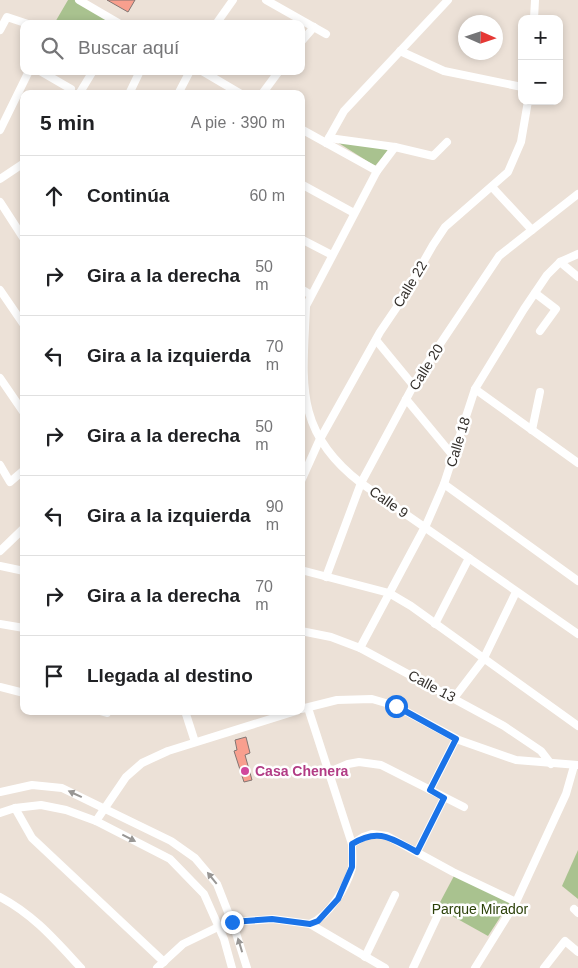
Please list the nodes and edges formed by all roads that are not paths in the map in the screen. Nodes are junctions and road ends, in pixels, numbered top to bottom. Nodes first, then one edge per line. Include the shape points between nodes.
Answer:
1 (79, 0) edge
2 (233, 0) edge
3 (266, 0) edge
4 (446, 0) edge
5 (535, 0) edge
6 (93, 3) edge
7 (534, 15) edge
8 (115, 20) edge
9 (221, 20) edge
10 (302, 20) edge
11 (20, 21) edge
12 (305, 22) edge
13 (314, 27) junction
14 (0, 30) edge
15 (326, 34) dead end
16 (305, 37) edge
17 (400, 52) junction
18 (27, 75) edge
19 (46, 75) edge
20 (91, 75) edge
21 (138, 75) edge
22 (188, 75) edge
23 (208, 75) edge
24 (276, 75) edge
25 (518, 86) edge
26 (67, 90) edge
27 (81, 90) edge
28 (131, 90) edge
29 (180, 90) edge
30 (230, 90) edge
31 (265, 90) edge
32 (527, 105) edge
33 (0, 130) edge
34 (305, 130) edge
35 (328, 140) junction
36 (447, 142) dead end
37 (395, 147) junction
38 (20, 166) edge
39 (377, 171) junction
40 (0, 179) edge
41 (305, 186) edge
42 (492, 187) junction
43 (578, 194) edge
44 (0, 202) edge
45 (354, 213) junction
46 (20, 224) edge
47 (16, 227) junction
48 (532, 230) junction
49 (20, 233) edge
50 (305, 241) edge
51 (578, 254) edge
52 (332, 255) junction
53 (560, 262) junction
54 (578, 277) edge
55 (0, 290) edge
56 (305, 291) edge
57 (535, 292) junction
58 (311, 295) junction
59 (305, 304) edge
60 (20, 319) edge
61 (540, 331) dead end
62 (376, 340) junction
63 (0, 378) edge
64 (413, 385) junction
65 (474, 389) junction
66 (540, 392) dead end
67 (305, 394) edge
68 (406, 399) junction
69 (20, 407) edge
70 (532, 430) junction
71 (320, 441) junction
72 (454, 457) junction
73 (578, 463) edge
74 (0, 465) edge
75 (20, 473) edge
76 (305, 473) edge
77 (361, 483) junction
78 (444, 484) junction
79 (425, 527) junction
80 (20, 532) edge
81 (0, 551) edge
82 (469, 558) junction
83 (0, 566) edge
84 (20, 570) edge
85 (305, 571) edge
86 (326, 577) junction
87 (578, 581) edge
88 (516, 592) junction
89 (389, 593) junction
90 (0, 624) edge
91 (435, 624) junction
92 (20, 627) edge
93 (305, 632) edge
94 (578, 634) edge
95 (360, 648) junction
96 (483, 660) junction
97 (0, 687) edge
98 (20, 692) edge
99 (454, 698) junction
100 (305, 709) edge
101 (305, 711) edge
102 (186, 715) edge
103 (284, 715) edge
104 (578, 726) edge
105 (456, 739) junction
106 (195, 742) junction
107 (551, 764) junction
108 (576, 766) edge
109 (330, 772) junction
110 (430, 790) junction
111 (0, 792) edge
112 (444, 798) junction
113 (464, 807) dead end
114 (16, 808) junction
115 (104, 808) junction
116 (0, 813) edge
117 (96, 821) junction
118 (352, 844) junction
119 (417, 852) junction
120 (395, 895) dead end
121 (0, 897) edge
122 (516, 902) junction
123 (438, 915) dead end
124 (232, 922) junction
125 (310, 924) junction
126 (218, 927) junction
127 (578, 952) edge
128 (365, 958) junction
129 (164, 962) junction
130 (81, 968) edge
131 (157, 968) edge
132 (232, 968) edge
133 (247, 968) edge
134 (385, 968) edge
135 (413, 968) edge
136 (475, 968) edge
137 (544, 968) edge

1 - 6 street
2 - 9 street
3 - 10 street
4 - 17 street
5 - 7 street
6 - 8 street
11 - 14 street via 7,17
12 - 13 street
13 - 15 street
13 - 16 street
17 - 25 street via 444,71
17 - 35 street via 344,111
18 - 33 street
19 - 26 street
20 - 27 street
21 - 28 street
22 - 29 street
23 - 30 street
24 - 31 street
32 - 42 street, Calle 22 via 518,150 508,172
34 - 35 street
35 - 37 street
35 - 39 street
36 - 37 street via 433,156
37 - 39 street
38 - 40 street
39 - 45 street
41 - 45 street
42 - 48 street
42 - 62 street, Calle 22 via 445,227
43 - 48 street, Calle 20
44 - 47 street
45 - 52 street
46 - 47 street
47 - 49 street
48 - 64 street, Calle 20 via 499,256
50 - 52 street
51 - 53 street, Calle 18
52 - 58 street
53 - 54 street
53 - 57 street, Calle 18
55 - 60 street
56 - 58 street
57 - 61 street via 556,309
57 - 65 street, Calle 18
58 - 59 street
62 - 64 street
62 - 71 street, Calle 22
63 - 69 street
64 - 68 street, Calle 20
65 - 70 street
65 - 72 street, Calle 18
66 - 70 street
67 - 71 street, Calle 9 via 311,423
68 - 72 street
68 - 77 street, Calle 20
70 - 73 street
71 - 76 street, Calle 22
71 - 77 street, Calle 9
72 - 78 street, Calle 18
74 - 75 street via 10,482
77 - 79 street, Calle 9
77 - 86 street, Calle 20
78 - 79 street, Calle 18
78 - 87 street
79 - 82 street, Calle 9
79 - 89 street, Calle 18
80 - 81 street
82 - 88 street, Calle 9
82 - 91 street
83 - 84 street
85 - 86 street
86 - 89 street
88 - 94 street, Calle 9
88 - 96 street
89 - 91 street
89 - 95 street, Calle 18
90 - 92 street
91 - 96 street
93 - 95 street, Calle 13
95 - 99 street, Calle 13
96 - 99 street
96 - 104 street
97 - 98 street
99 - 107 street, Calle 13 via 504,726 541,752
100 - 105 street via 337,700 372,699 396,706
101 - 109 street
102 - 106 street
103 - 106 street
105 - 107 street via 516,760
105 - 110 street
106 - 115 street via 142,763 126,777
107 - 108 street
108 - 122 street
109 - 110 street via 348,764 371,762
109 - 118 street
110 - 112 street
115 -> 111 street via 62,788 32,785
112 - 113 street
112 - 119 street
114 - 116 street
114 - 117 street via 41,805
114 - 129 street via 32,838
115 - 117 street
124 -> 115 street via 217,884 195,858 171,841
117 -> 126 street via 170,858 204,894
118 - 119 street via 372,834 387,836
118 - 125 street via 352,867 338,899 318,921
119 - 122 street
120 - 128 street
121 - 130 street via 15,905 51,935
122 - 136 street
123 - 135 street
124 - 125 street via 272,919
124 - 126 street
133 -> 124 street
125 - 128 street
126 - 129 street via 183,944
126 - 132 street
127 - 137 street via 565,941
128 - 134 street
129 - 131 street

